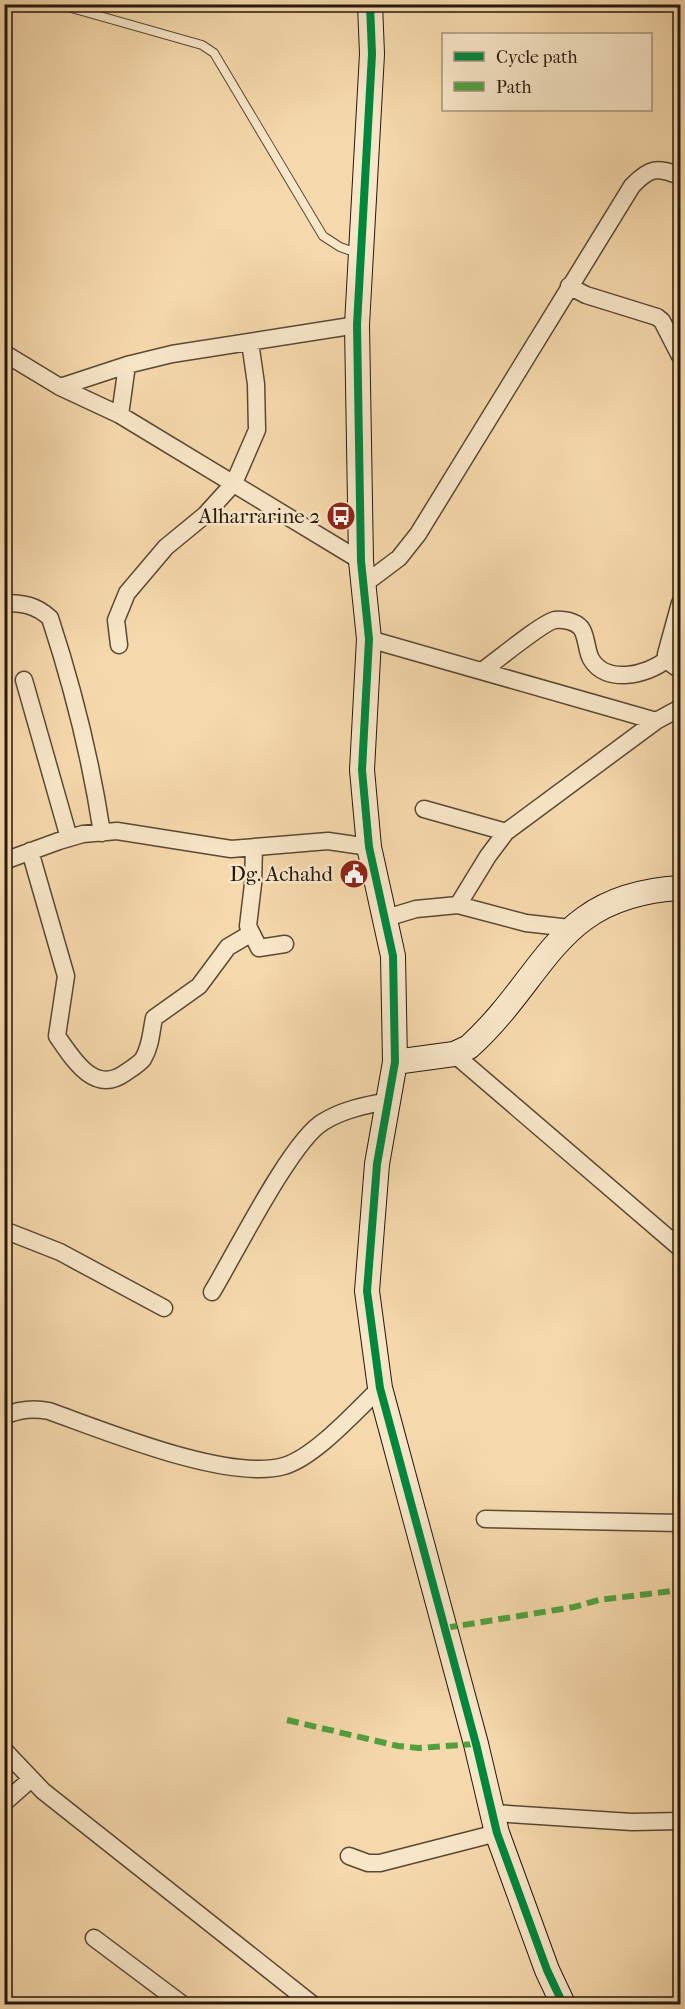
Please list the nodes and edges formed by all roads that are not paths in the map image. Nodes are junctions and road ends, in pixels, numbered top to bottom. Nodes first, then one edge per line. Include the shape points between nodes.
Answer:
1 (370, 4) edge
2 (68, 7) dead end
3 (681, 177) edge
4 (360, 254) junction
5 (569, 286) junction
6 (357, 325) junction
7 (250, 342) junction
8 (4, 353) edge
9 (681, 356) edge
10 (127, 365) junction
11 (60, 387) junction
12 (120, 415) junction
13 (234, 483) junction
14 (361, 561) junction
15 (363, 585) junction
16 (4, 603) edge
17 (681, 603) edge
18 (369, 639) junction
19 (119, 645) dead end
20 (666, 660) junction
21 (681, 670) edge
22 (483, 671) junction
23 (24, 680) dead end
24 (681, 708) edge
25 (656, 721) junction
26 (424, 809) dead end
27 (506, 832) junction
28 (102, 833) junction
29 (69, 838) junction
30 (254, 847) junction
31 (369, 847) junction
32 (30, 851) junction
33 (4, 861) edge
34 (681, 888) edge
35 (458, 905) junction
36 (386, 918) junction
37 (570, 928) junction
38 (250, 934) junction
39 (285, 944) dead end
40 (454, 1054) junction
41 (395, 1062) junction
42 (388, 1101) junction
43 (4, 1230) edge
44 (678, 1244) edge
45 (212, 1292) dead end
46 (164, 1308) dead end
47 (380, 1388) junction
48 (4, 1416) edge
49 (485, 1519) dead end
50 (681, 1523) edge
51 (4, 1750) edge
52 (30, 1780) junction
53 (4, 1803) edge
54 (681, 1821) edge
55 (495, 1823) junction
56 (349, 1856) dead end
57 (94, 1938) dead end
58 (182, 2004) edge
59 (312, 2004) edge
60 (563, 2004) edge

1 - 4 street via 372,54
2 - 4 lane via 202,45 214,53 323,236
3 - 5 street via 662,169 642,176
4 - 6 street
5 - 9 street via 657,317
5 - 15 street via 418,534 399,558
6 - 7 street
6 - 14 street
7 - 10 street
7 - 13 street via 257,430
8 - 11 street
10 - 11 street
10 - 12 street
11 - 12 street
12 - 13 street
13 - 14 street
13 - 19 street via 166,547 127,593 116,620
14 - 15 street
15 - 18 street
16 - 28 street via 26,603 50,618 72,687
17 - 20 street
18 - 22 street
18 - 31 street via 363,770
20 - 21 street
20 - 22 street via 647,671 609,673 592,660 581,628 570,621 553,620
22 - 25 street
23 - 29 street
24 - 25 street
25 - 27 street
26 - 27 street
27 - 35 street
28 - 29 street
28 - 30 street via 137,832 231,849
29 - 32 street
30 - 31 street via 328,841
30 - 38 street
31 - 36 street
32 - 33 street
32 - 38 street via 66,976 57,1036 76,1064 97,1081 122,1076 142,1060 151,1040 154,1018 199,986 228,946
34 - 37 street via 647,890 619,898
35 - 36 street via 416,909
35 - 37 street via 526,923
36 - 41 street via 393,956
37 - 40 street via 481,1036
38 - 39 street via 259,948
40 - 41 street
40 - 44 street
41 - 42 street
42 - 45 street via 361,1106 322,1123 314,1131 294,1154
42 - 47 street via 377,1164 368,1291
43 - 46 street via 60,1252
47 - 48 street via 307,1454 285,1466 255,1471 193,1460 50,1411 34,1408
47 - 55 street
49 - 50 street
51 - 52 street
52 - 53 street
52 - 59 street
54 - 55 street
55 - 56 street via 380,1863
55 - 60 street via 547,1970
57 - 58 street

